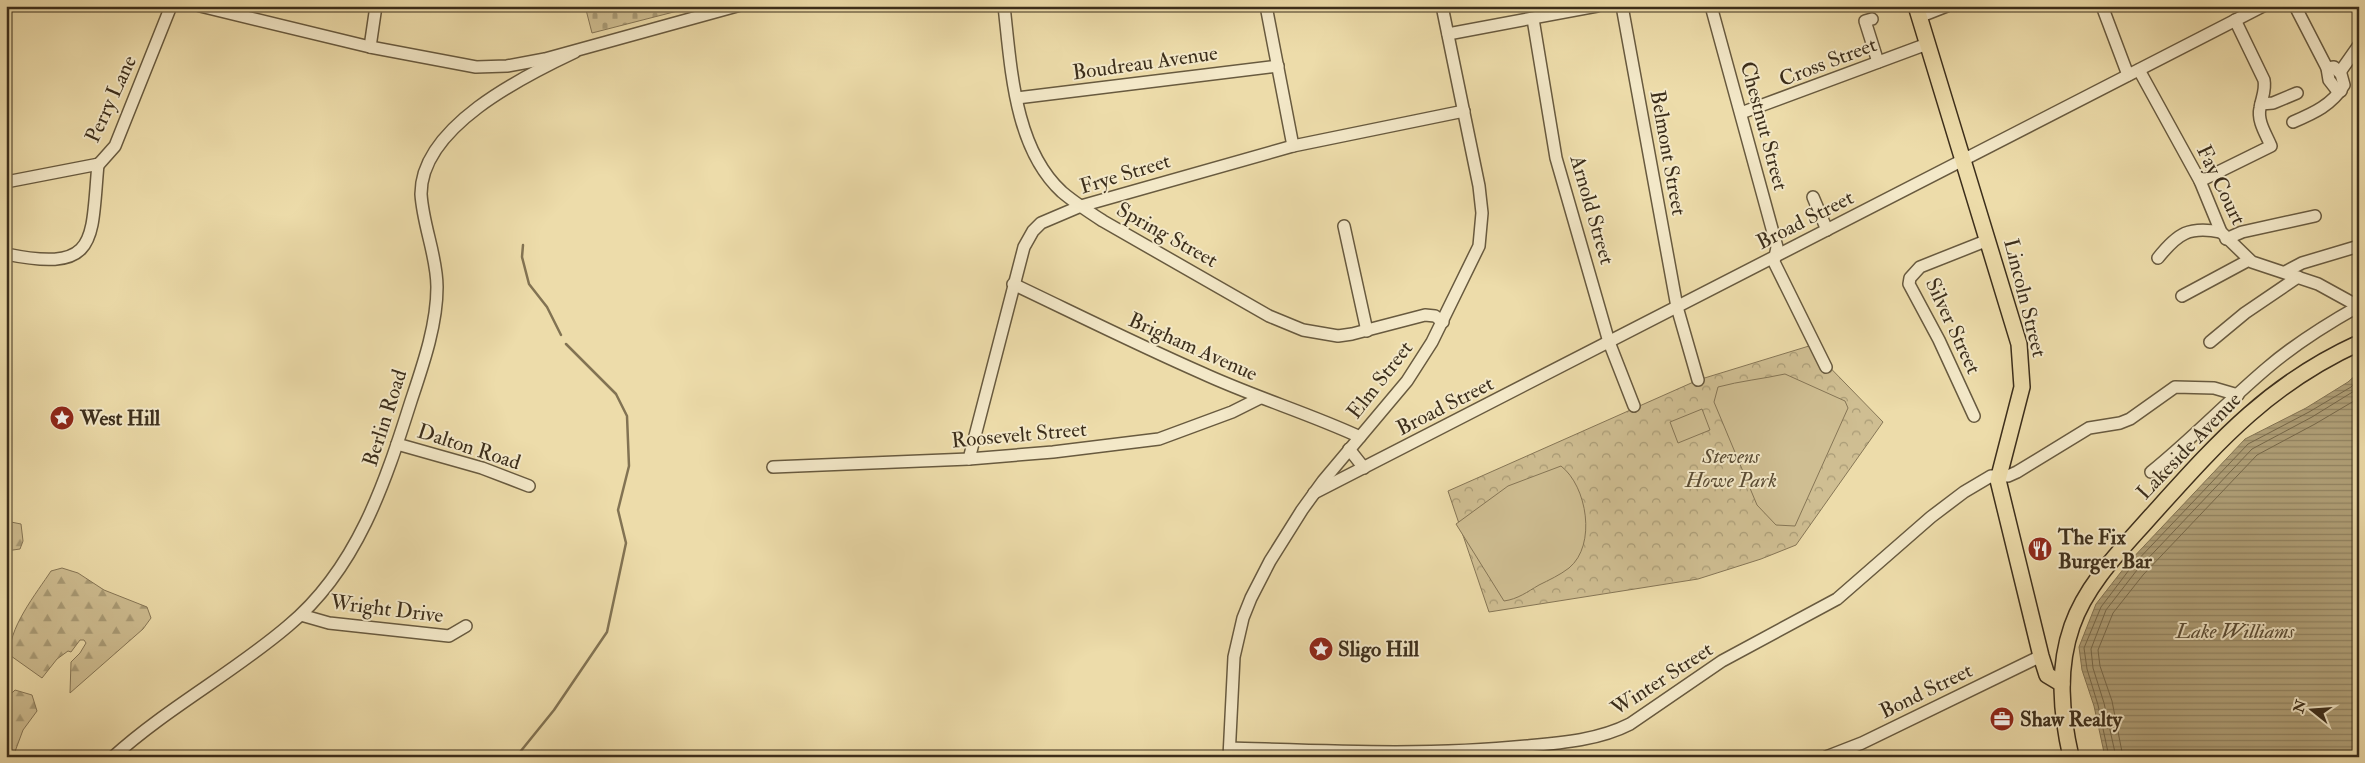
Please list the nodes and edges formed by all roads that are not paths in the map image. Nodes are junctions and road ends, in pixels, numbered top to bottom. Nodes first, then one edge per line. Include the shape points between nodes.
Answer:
1 (171, 6) edge
2 (200, 6) edge
3 (376, 6) edge
4 (737, 6) edge
5 (1004, 6) edge
6 (1266, 6) edge
7 (1442, 6) edge
8 (1597, 6) edge
9 (1622, 6) edge
10 (1711, 6) edge
11 (1947, 6) edge
12 (2102, 6) edge
13 (2263, 6) edge
14 (2295, 6) edge
15 (1917, 11) edge
16 (1533, 19) junction
17 (1872, 19) dead end
18 (2235, 20) junction
19 (1448, 34) junction
20 (1926, 44) junction
21 (2359, 45) edge
22 (370, 46) junction
23 (575, 52) junction
24 (1878, 62) junction
25 (1278, 66) junction
26 (2327, 68) junction
27 (2340, 72) junction
28 (2133, 73) junction
29 (2341, 90) junction
30 (2297, 93) dead end
31 (1017, 98) junction
32 (2261, 104) junction
33 (1464, 111) junction
34 (1742, 113) junction
35 (2293, 122) dead end
36 (1293, 146) junction
37 (1964, 160) junction
38 (98, 164) junction
39 (2200, 181) junction
40 (6, 182) edge
41 (1813, 197) dead end
42 (1081, 206) junction
43 (2315, 216) dead end
44 (1344, 226) dead end
45 (1827, 230) junction
46 (2224, 236) junction
47 (1988, 240) junction
48 (2359, 246) edge
49 (6, 254) edge
50 (1776, 256) junction
51 (2158, 258) dead end
52 (2249, 260) junction
53 (2285, 272) junction
54 (2298, 277) junction
55 (1014, 284) junction
56 (2182, 296) dead end
57 (2358, 306) edge
58 (1677, 307) junction
59 (1443, 322) junction
60 (1367, 331) junction
61 (1609, 342) junction
62 (2210, 342) dead end
63 (2359, 343) edge
64 (1826, 367) dead end
65 (1698, 380) dead end
66 (2238, 395) junction
67 (1260, 398) junction
68 (1634, 406) dead end
69 (1974, 416) dead end
70 (1360, 437) junction
71 (397, 444) junction
72 (1349, 449) junction
73 (969, 459) junction
74 (773, 467) dead end
75 (1364, 468) junction
76 (2151, 472) dead end
77 (1998, 475) junction
78 (529, 486) dead end
79 (1314, 493) junction
80 (301, 615) junction
81 (466, 626) dead end
82 (2041, 656) junction
83 (2062, 684) junction
84 (1230, 752) edge
85 (113, 757) edge
86 (1826, 757) edge
87 (2071, 757) edge

1 - 38 street, Perry Lane via 115,146
2 - 22 street
3 - 22 street
4 - 23 street
5 - 31 street, Spring Street
6 - 25 street
7 - 19 street, Elm Street
8 - 16 street
9 - 58 street, Belmont Street
10 - 34 street, Chestnut Street
11 - 15 street
12 - 28 street, Fay Court
13 - 18 street, Broad Street
14 - 26 street
15 - 20 main road, Lincoln Street
16 - 19 street
16 - 61 street, Arnold Street via 1556,158
17 - 24 street via 1865,21
18 - 28 street, Broad Street
18 - 32 street via 2264,80 2266,88
19 - 33 street, Elm Street
20 - 24 street, Cross Street
20 - 37 main road, Lincoln Street
21 - 27 street
22 - 23 street via 476,67 526,63
23 - 71 street, Berlin Road via 472,112 444,138 428,163 421,194 437,281 436,300 424,361
24 - 34 street, Cross Street
25 - 31 street, Boudreau Avenue
25 - 36 street
26 - 27 street via 2334,67
26 - 29 street via 2332,85
27 - 29 street via 2344,85
28 - 37 street, Broad Street
28 - 39 street, Fay Court
29 - 35 street via 2320,111
30 - 32 street via 2273,103
31 - 42 street, Spring Street via 1027,141 1038,161 1063,192
32 - 39 street via 2260,122 2271,146
33 - 36 street, Frye Street
33 - 59 street, Elm Street via 1479,186 1481,235 1476,255
34 - 50 street, Chestnut Street via 1777,247
36 - 42 street, Frye Street
37 - 45 street, Broad Street
37 - 47 main road, Lincoln Street
38 - 40 street, Perry Lane
38 - 49 street via 91,232 88,243 80,251 72,257 55,261
39 - 46 street, Fay Court
41 - 45 street
42 - 55 street, Frye Street via 1041,223 1033,231 1024,247
42 - 60 street, Spring Street via 1290,326 1338,336
43 - 46 street
44 - 60 street
45 - 50 street, Broad Street
46 - 51 street via 2203,229 2190,230 2173,240
46 - 52 street, Fay Court
47 - 69 street, Silver Street via 1920,267 1909,284
47 - 77 main road, Lincoln Street via 2019,344 2022,372 2019,405
48 - 53 street via 2302,263
50 - 58 street, Broad Street
50 - 64 street, Chestnut Street via 1774,262
52 - 53 street, Fay Court
52 - 56 street
53 - 54 street, Fay Court
54 - 57 street, Fay Court
54 - 62 street via 2245,313
55 - 67 street, Brigham Avenue
55 - 73 street, Frye Street
57 - 66 street, Lakeside Avenue via 2297,345
58 - 61 street, Broad Street
58 - 65 street, Belmont Street
59 - 60 street, Spring Street via 1435,316 1425,315
59 - 70 street, Elm Street via 1418,366
61 - 68 street, Arnold Street
61 - 75 street, Broad Street
63 - 83 main road, Lakeside Avenue via 2292,380 2244,417 2116,555 2078,613 2066,650
66 - 76 street, Lakeside Avenue
66 - 77 street, Winter Street via 2214,388 2175,387 2120,423 2089,428 2017,472 2008,476
67 - 70 street, Brigham Avenue
67 - 73 street, Roosevelt Street via 1159,440
70 - 72 street, Elm Street
71 - 78 street, Dalton Road via 482,468
71 - 80 street, Berlin Road via 374,508 350,555
72 - 75 street
72 - 79 street, Elm Street
73 - 74 street, Roosevelt Street
75 - 79 street, Broad Street
77 - 82 main road, Lincoln Street
77 - 84 street, Winter Street via 1964,492 1931,516 1837,599 1722,661 1616,731 1548,744 1460,751
79 - 84 street, Elm Street via 1270,561 1243,618 1234,657
80 - 81 street, Wright Drive via 329,623 449,636
80 - 85 street, Berlin Road
82 - 83 main road, Lincoln Street via 2048,675
82 - 86 street, Bond Street via 1862,743
83 - 87 main road, Lakeside Avenue

